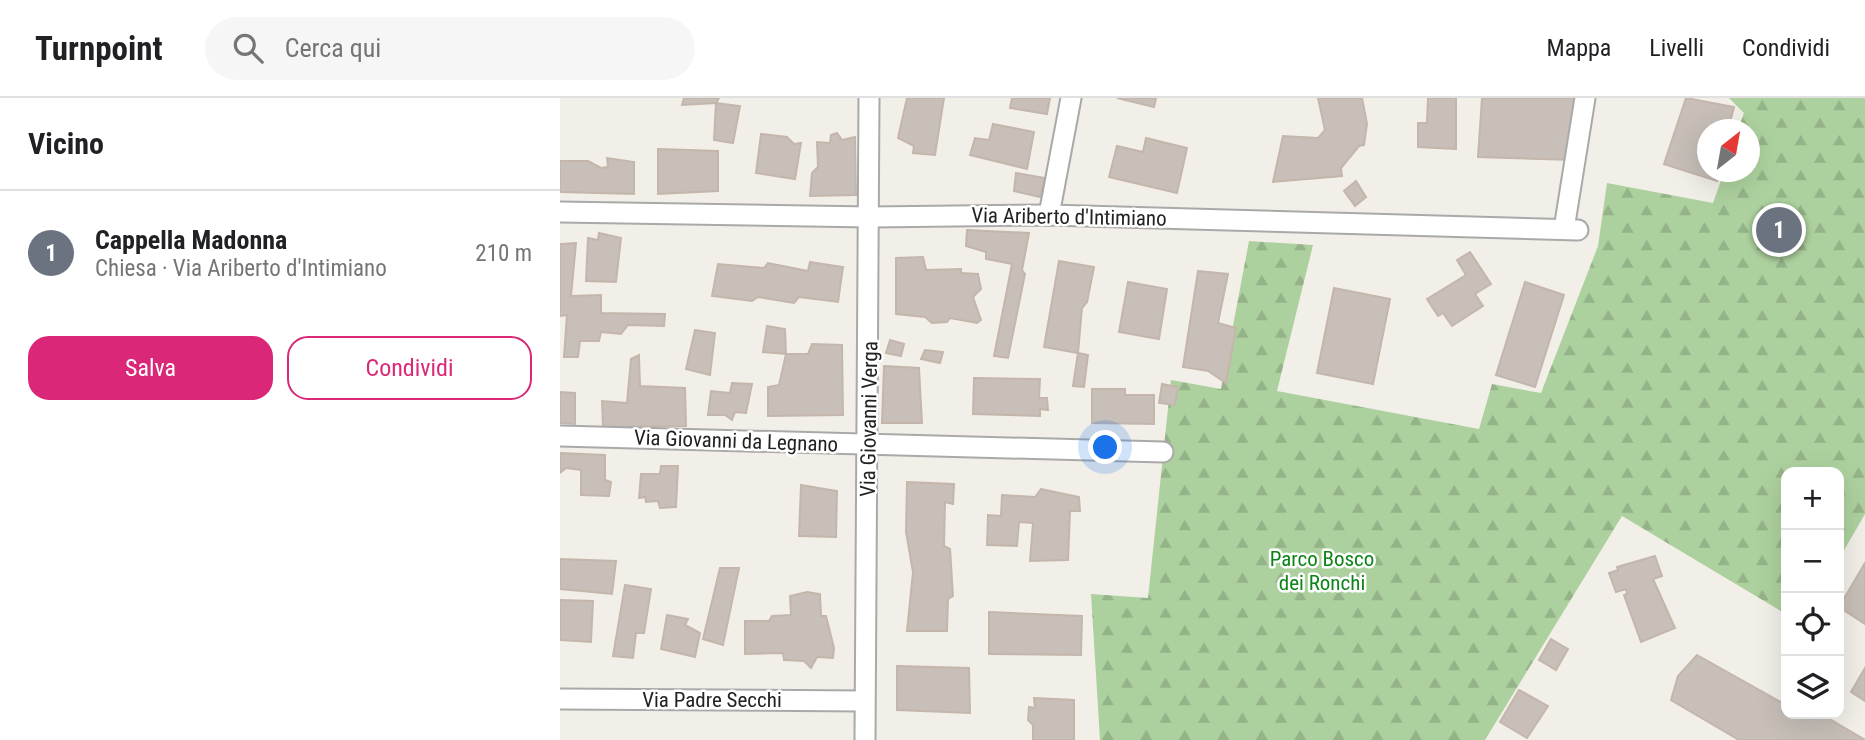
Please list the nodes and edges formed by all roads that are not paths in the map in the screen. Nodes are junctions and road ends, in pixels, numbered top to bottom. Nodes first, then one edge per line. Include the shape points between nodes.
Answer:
1 (869, 98) edge
2 (1071, 98) edge
3 (1585, 98) edge
4 (560, 212) edge
5 (1049, 215) junction
6 (871, 217) junction
7 (560, 436) edge
8 (869, 445) junction
9 (1163, 452) dead end
10 (560, 699) edge
11 (864, 701) junction
12 (865, 740) edge

1 - 6 street, Via Giovanni Verga
2 - 5 street
3 - 5 street, Via Ariberto d'Intimiano via 1571,230
4 - 6 street, Via Ariberto d'Intimiano
5 - 6 street, Via Ariberto d'Intimiano
6 - 8 street, Via Giovanni Verga
7 - 8 street, Via Giovanni da Legnano
8 - 9 street, Via Giovanni da Legnano
8 - 11 street, Via Giovanni Verga
10 - 11 street, Via Padre Secchi
11 - 12 street, Via Giovanni Verga

